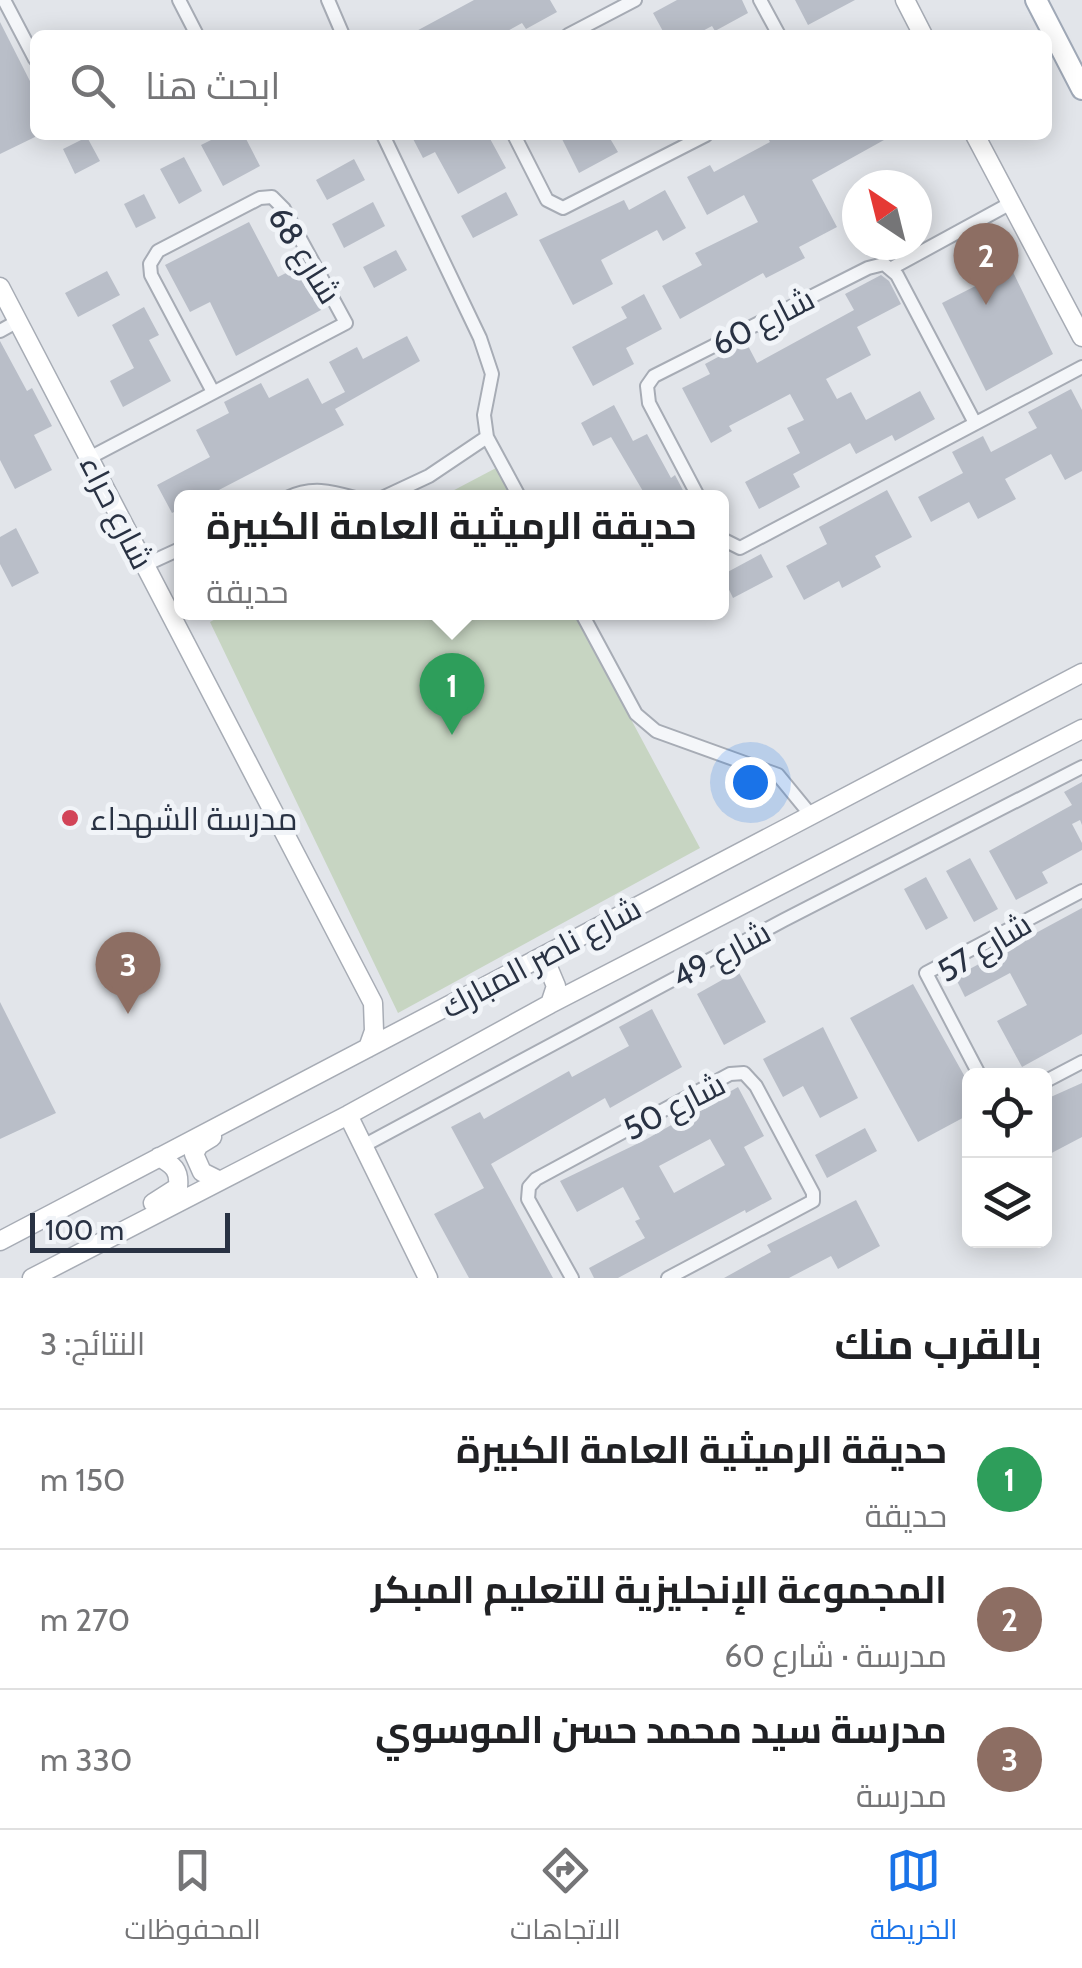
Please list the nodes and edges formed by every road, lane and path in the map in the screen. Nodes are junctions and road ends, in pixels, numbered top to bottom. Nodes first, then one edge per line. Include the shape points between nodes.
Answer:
1 (4, 0) edge
2 (180, 0) edge
3 (328, 0) edge
4 (635, 0) edge
5 (760, 0) edge
6 (905, 0) edge
7 (1036, 0) edge
8 (195, 30) edge
9 (341, 30) edge
10 (578, 30) edge
11 (777, 30) edge
12 (920, 30) edge
13 (1052, 30) edge
14 (1052, 31) edge
15 (30, 50) edge
16 (1082, 89) edge
17 (385, 140) edge
18 (517, 140) edge
19 (696, 140) edge
20 (978, 140) edge
21 (1011, 204) junction
22 (892, 268) junction
23 (0, 287) edge
24 (18, 322) junction
25 (0, 330) edge
26 (1082, 337) edge
27 (1082, 366) edge
28 (213, 392) junction
29 (975, 423) junction
30 (488, 437) junction
31 (89, 458) junction
32 (399, 490) edge
33 (516, 490) edge
34 (695, 490) edge
35 (729, 542) edge
36 (174, 552) edge
37 (145, 565) junction
38 (586, 620) edge
39 (1082, 673) edge
40 (1082, 728) edge
41 (1082, 766) edge
42 (810, 814) junction
43 (1082, 892) edge
44 (536, 960) junction
45 (373, 1004) junction
46 (550, 1004) junction
47 (415, 1024) junction
48 (368, 1048) junction
49 (1082, 1062) edge
50 (976, 1068) edge
51 (1052, 1078) edge
52 (348, 1116) junction
53 (235, 1118) junction
54 (363, 1146) junction
55 (159, 1157) junction
56 (220, 1181) junction
57 (0, 1241) edge
58 (97, 1244) junction
59 (32, 1278) edge
60 (428, 1278) edge
61 (572, 1278) edge
62 (668, 1278) edge

1 - 15 street
2 - 8 street
3 - 9 street
4 - 10 street
5 - 11 street
6 - 12 street
7 - 13 main road
14 - 16 main road
17 - 30 street via 480,338 492,374 484,415
18 - 19 street via 547,200 563,208
20 - 21 street
21 - 22 street
21 - 26 street
22 - 29 street
22 - 34 street, شارع 60 via 868,268 654,376 647,386 649,403
23 - 24 street, شارع حراء
24 - 25 street
24 - 31 street, شارع حراء
27 - 29 street
28 - 28 street, شارع 68 via 346,324 272,196 158,251 150,264
28 - 31 street, شارع 68
29 - 35 street via 740,548
30 - 32 street
30 - 33 street
31 - 37 street, شارع حراء
36 - 37 street
37 - 45 street, شارع حراء
38 - 42 street via 645,724 778,775
39 - 42 street, شارع ناصر المبارك
40 - 46 street, شارع ناصر المبارك
41 - 54 street, شارع 49
42 - 44 street, شارع ناصر المبارك
43 - 50 street, شارع 57 via 926,973
44 - 46 street via 548,967 556,986
44 - 47 street, شارع ناصر المبارك
45 - 47 street
45 - 48 street
46 - 52 street, شارع ناصر المبارك
47 - 48 street, شارع ناصر المبارك
48 - 53 street, شارع ناصر المبارك
49 - 51 street
52 - 54 street
52 - 56 street, شارع ناصر المبارك
53 - 55 street, شارع ناصر المبارك
53 - 56 street via 194,1154 202,1172
54 - 60 street
55 - 57 street, شارع ناصر المبارك
55 - 58 street via 180,1175 178,1187 115,1222
56 - 58 street, شارع ناصر المبارك
58 - 59 street, شارع ناصر المبارك
61 - 62 street, شارع 50 via 528,1199 528,1187 730,1074 744,1073 813,1201

